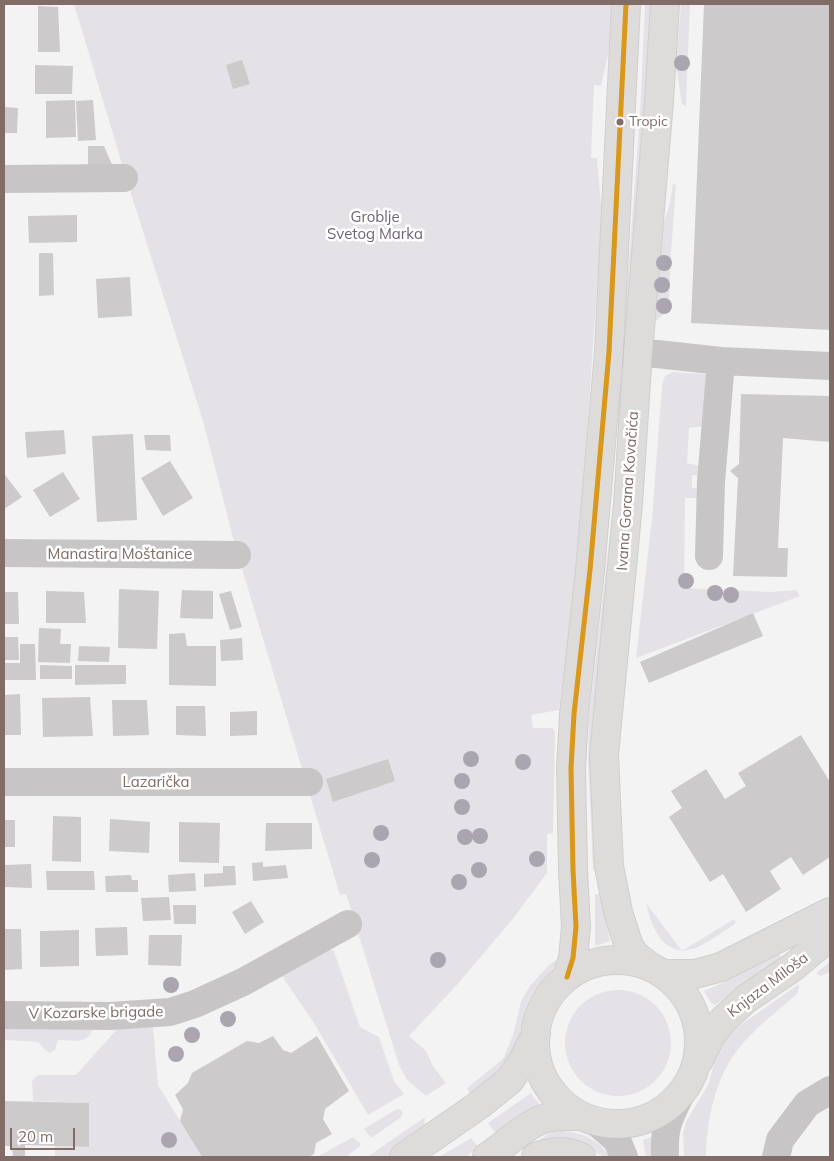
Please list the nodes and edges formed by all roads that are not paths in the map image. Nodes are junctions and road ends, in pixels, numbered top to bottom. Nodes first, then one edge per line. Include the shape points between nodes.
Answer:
1 (626, 4) edge
2 (665, 4) edge
3 (124, 178) dead end
4 (4, 179) edge
5 (609, 352) junction
6 (638, 352) junction
7 (721, 361) junction
8 (830, 366) edge
9 (4, 553) edge
10 (236, 555) dead end
11 (709, 556) dead end
12 (4, 782) edge
13 (309, 782) dead end
14 (830, 912) edge
15 (348, 924) dead end
16 (830, 936) edge
17 (656, 970) junction
18 (567, 977) junction
19 (4, 1015) edge
20 (536, 1034) junction
21 (697, 1064) junction
22 (830, 1090) edge
23 (679, 1098) junction
24 (588, 1119) junction
25 (404, 1157) edge
26 (487, 1157) edge
27 (536, 1157) edge
28 (582, 1157) edge
29 (624, 1157) edge
30 (665, 1157) edge
31 (776, 1157) edge

1 - 5 main road, Ivana Gorana Kovačića
2 - 6 main road, Ivana Gorana Kovačića
3 - 4 street
5 - 6 street
5 - 18 main road, Ivana Gorana Kovačića via 574,714 571,768 576,927
6 - 7 street
6 - 17 main road, Ivana Gorana Kovačića via 622,579 604,755 609,866 618,912 629,946 635,955
7 - 8 street
7 - 11 street via 710,482
9 - 10 street, Manastira Moštanice
12 - 13 street, Lazarička
14 - 17 main road, Knjaza Miloša via 721,967 695,974
15 - 19 street, V Kozarske brigade via 243,982 170,1012 110,1016
16 - 21 main road, Knjaza Miloša via 723,1020
17 - 18 main road via 620,960 583,967
17 - 21 main road via 682,991 694,1013 700,1038
18 - 20 main road via 551,993 541,1012
20 - 24 main road via 537,1059 546,1082 561,1102
20 - 25 main road via 510,1080 480,1105
21 - 23 main road
22 - 31 street via 807,1104 780,1140
23 - 24 main road via 661,1112 640,1121 618,1125
23 - 30 street via 664,1136
24 - 26 main road via 545,1118
24 - 29 street via 616,1140
27 - 28 main road via 562,1152

